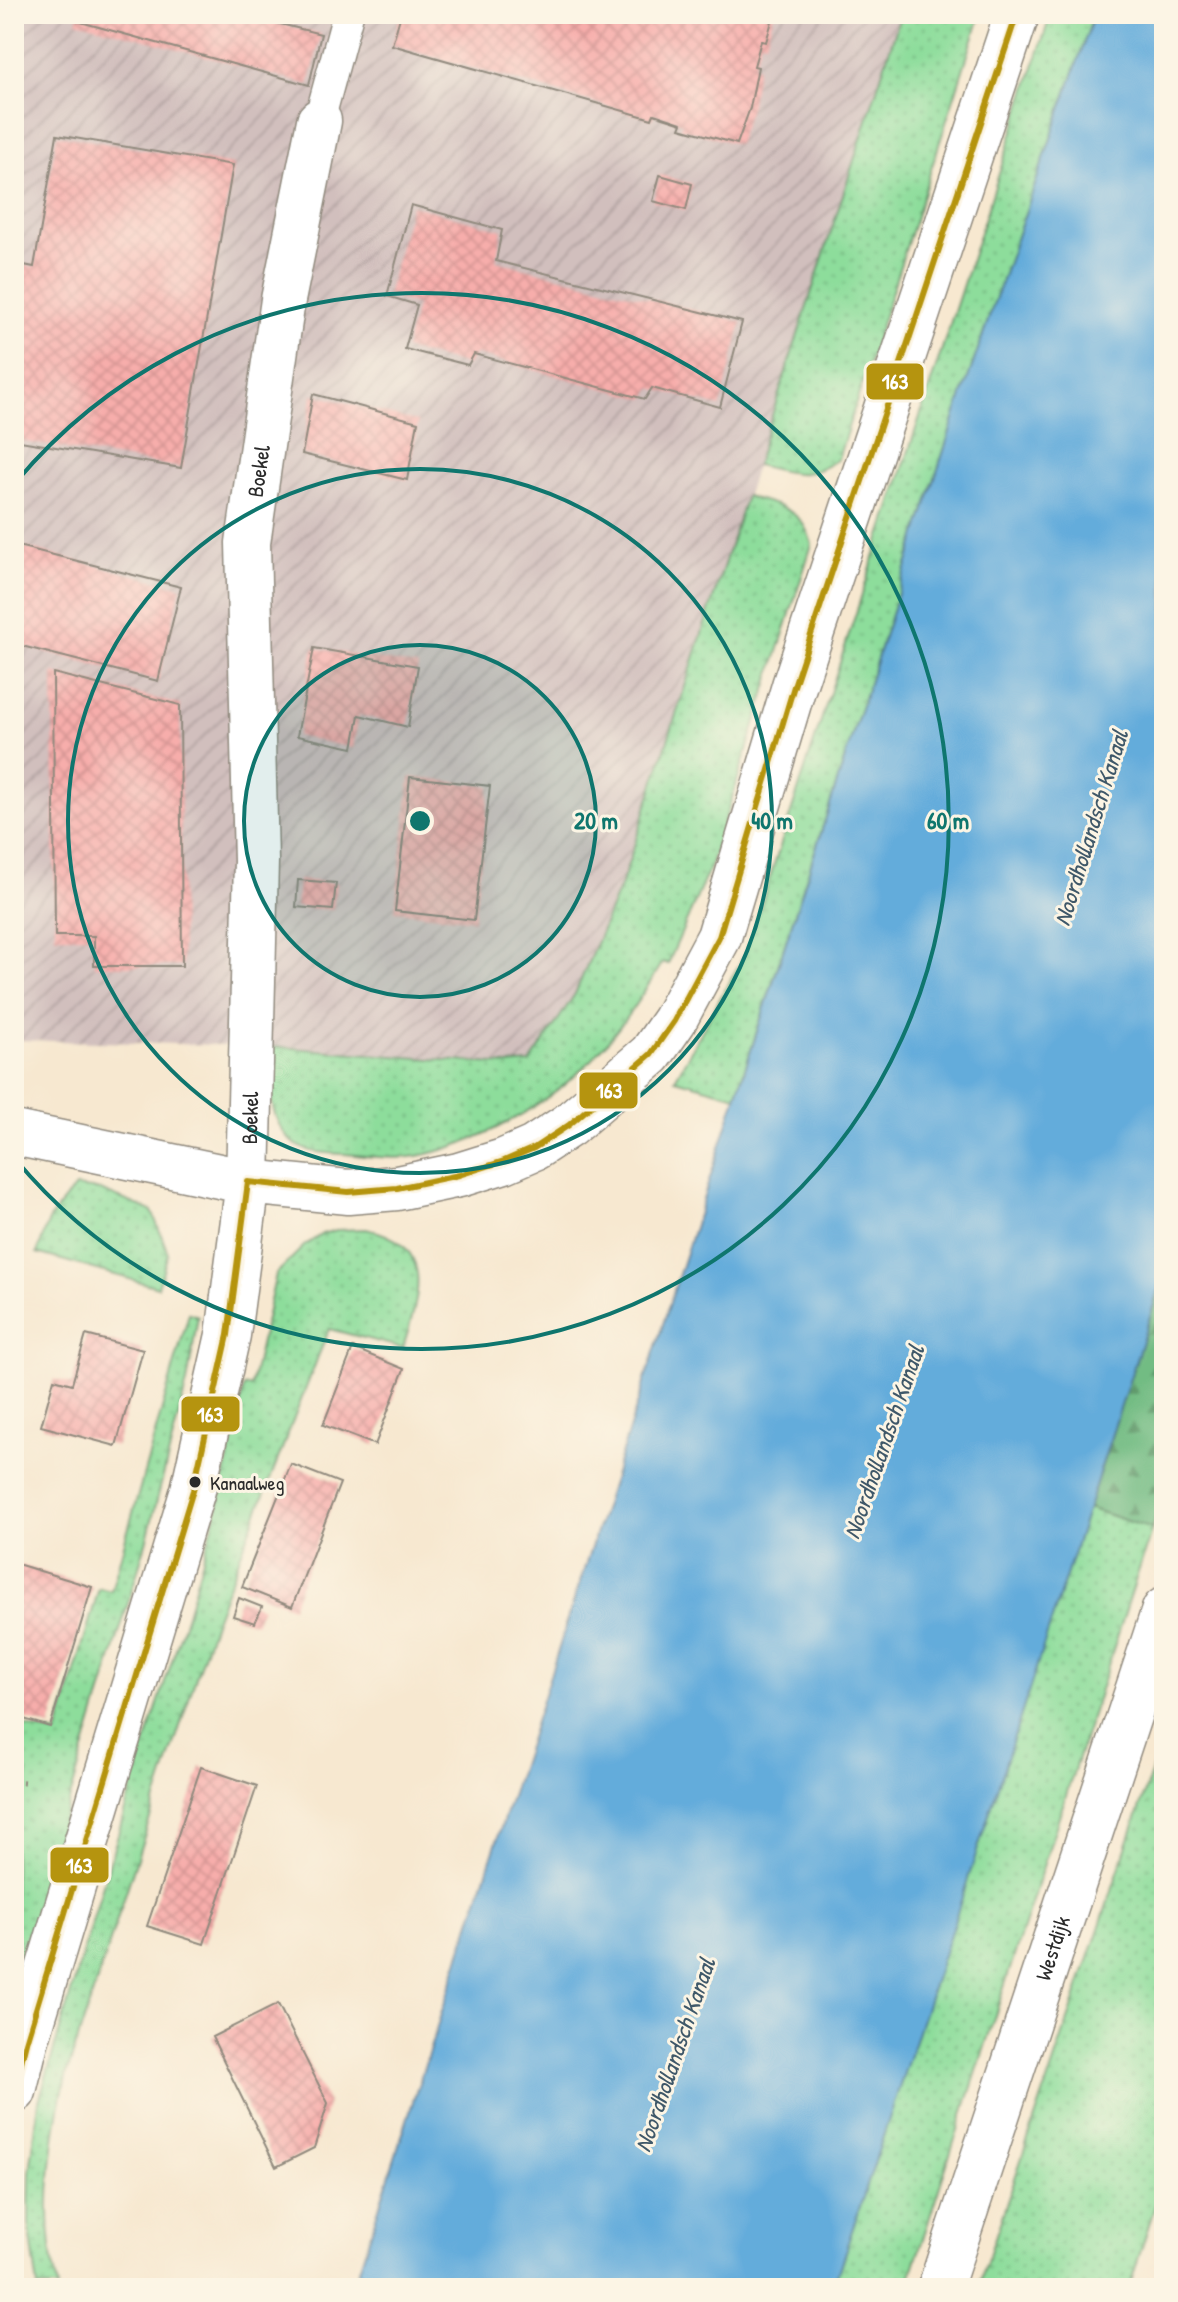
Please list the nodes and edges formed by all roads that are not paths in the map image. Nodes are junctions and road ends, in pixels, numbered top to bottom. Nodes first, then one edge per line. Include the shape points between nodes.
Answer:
1 (348, 14) edge
2 (1017, 14) edge
3 (319, 121) joint
4 (14, 1133) edge
5 (248, 1182) junction
6 (1164, 1610) edge
7 (14, 2091) edge
8 (940, 2288) edge

1 - 3 lane
2 - 5 street via 794,686 719,937 674,1021 651,1054 569,1125 504,1161 412,1185 348,1192
3 - 5 street, Boekel via 283,300 248,543 256,861
4 - 5 street
5 - 7 street, Boekel via 228,1335 193,1490
6 - 8 street, Westdijk

